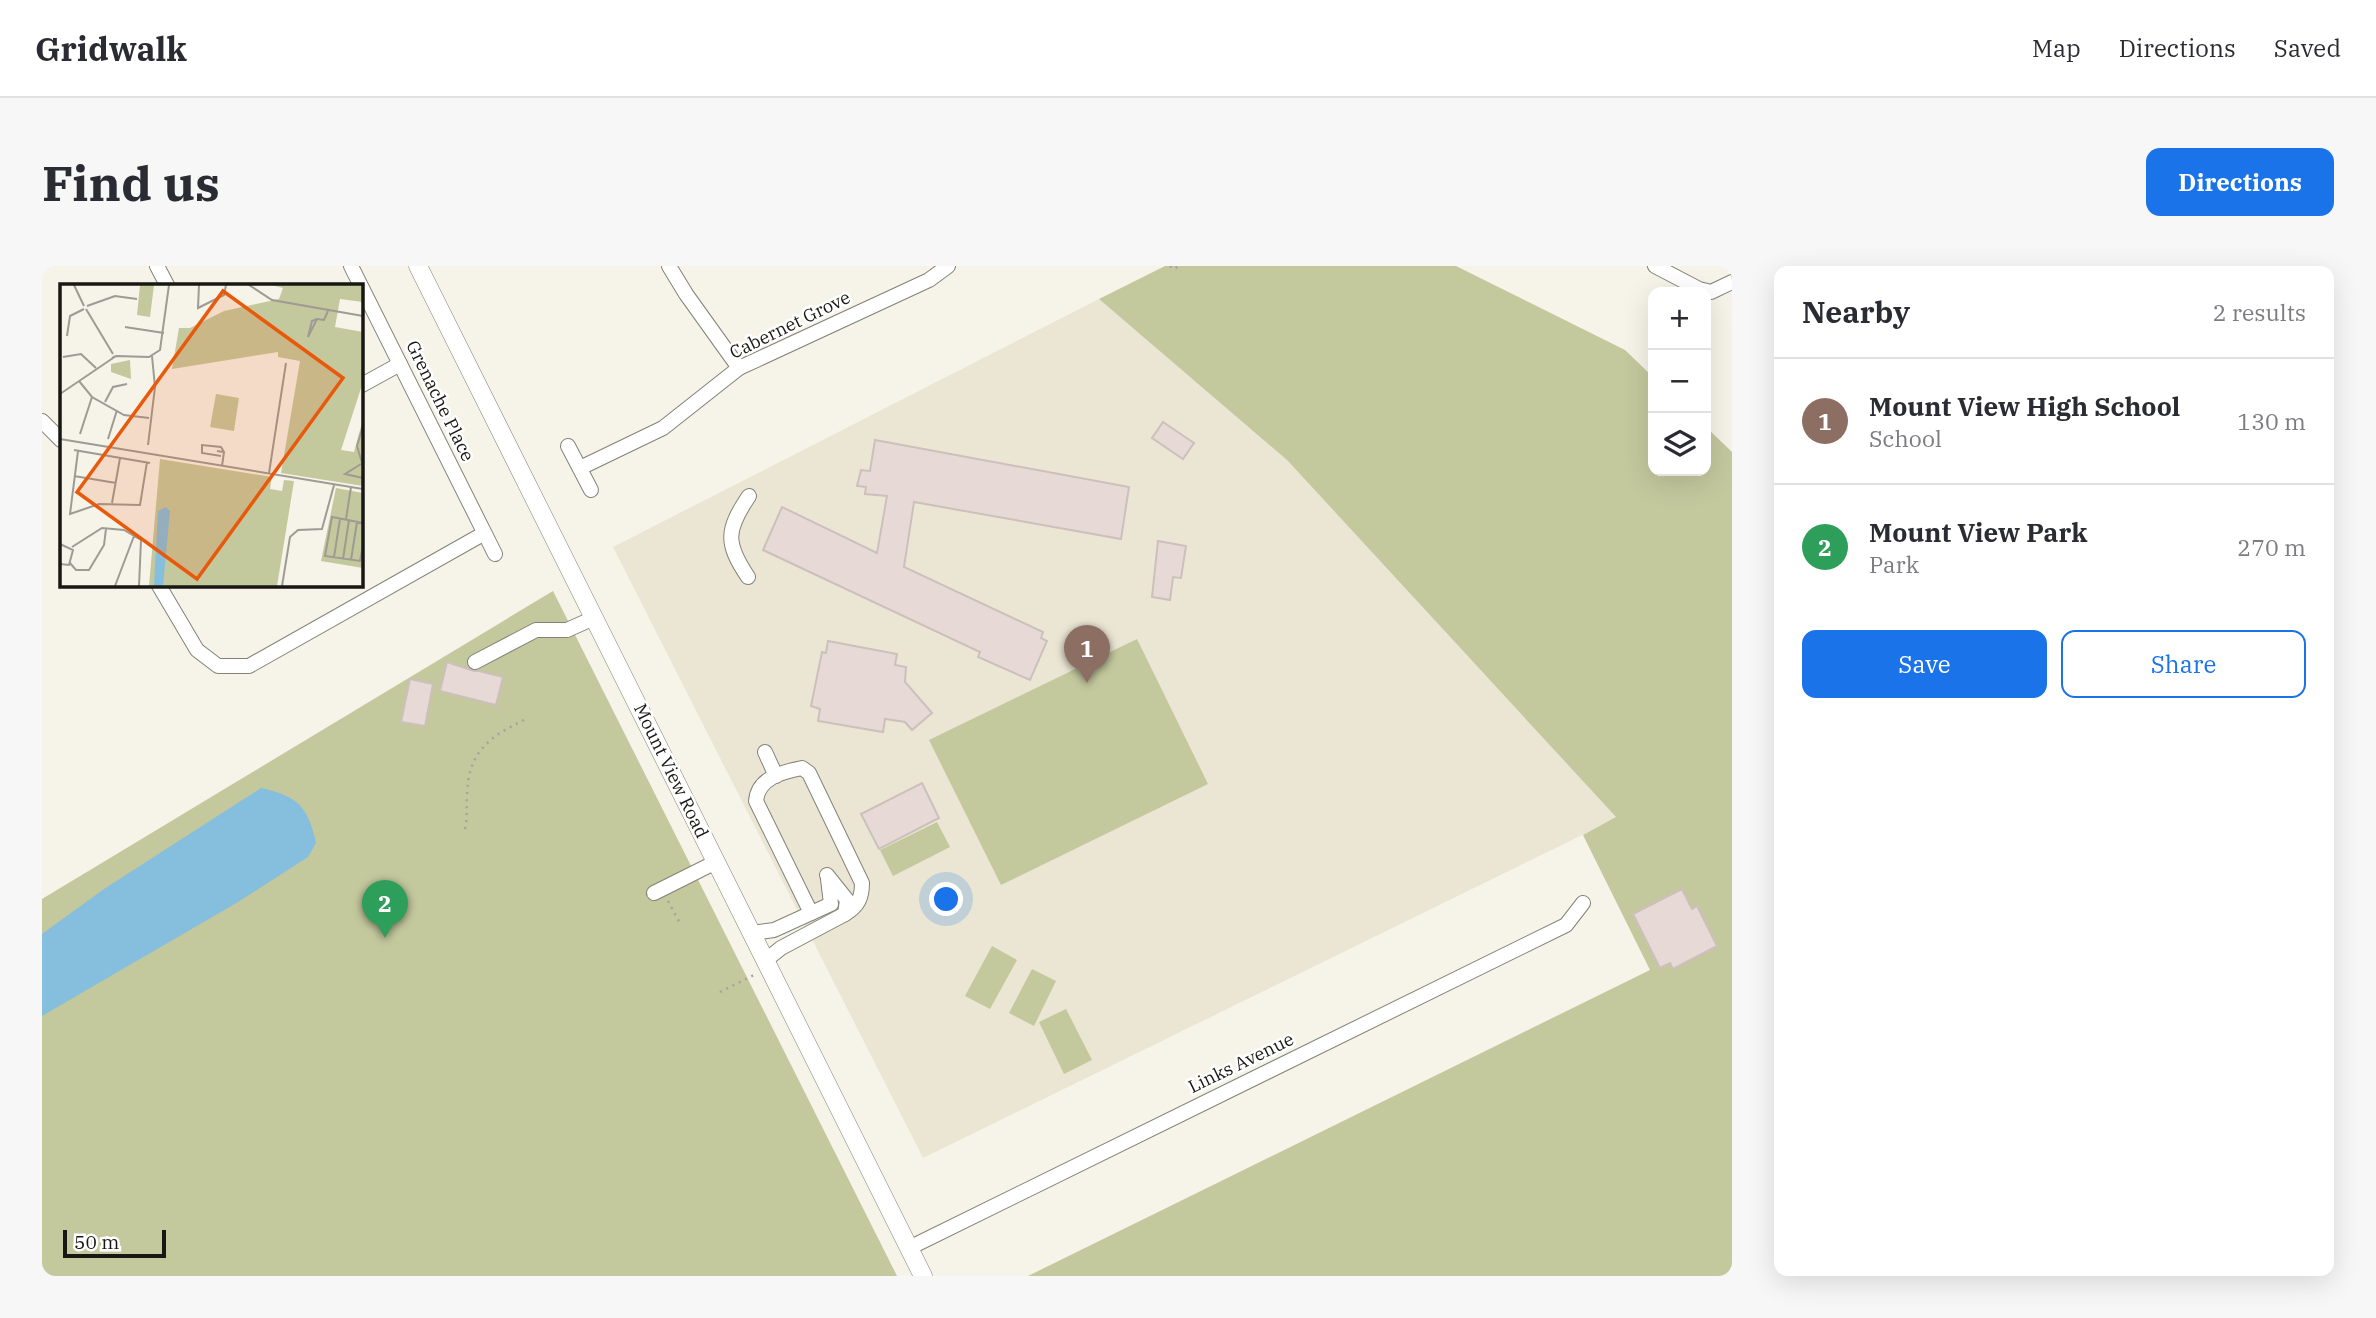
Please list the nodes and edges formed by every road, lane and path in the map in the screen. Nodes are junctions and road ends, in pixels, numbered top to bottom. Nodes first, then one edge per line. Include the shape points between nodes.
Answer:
1 (157, 266) edge
2 (351, 266) edge
3 (418, 266) edge
4 (669, 266) edge
5 (948, 266) edge
6 (1170, 266) edge
7 (1180, 266) edge
8 (1655, 266) edge
9 (1732, 282) edge
10 (166, 284) edge
11 (360, 284) edge
12 (362, 288) edge
13 (400, 365) junction
14 (739, 368) junction
15 (362, 385) edge
16 (42, 421) edge
17 (60, 439) edge
18 (568, 446) dead end
19 (580, 468) junction
20 (591, 490) dead end
21 (749, 496) dead end
22 (483, 534) junction
23 (495, 554) dead end
24 (748, 577) dead end
25 (159, 586) edge
26 (594, 618) junction
27 (475, 662) dead end
28 (524, 720) dead end
29 (765, 752) dead end
30 (776, 776) junction
31 (466, 829) dead end
32 (716, 862) junction
33 (658, 891) joint
34 (1583, 903) dead end
35 (811, 913) junction
36 (845, 914) junction
37 (681, 925) dead end
38 (752, 933) junction
39 (768, 964) junction
40 (720, 992) dead end
41 (909, 1248) junction
42 (923, 1276) edge

1 - 10 street
2 - 11 street, Grenache Place
3 - 26 main road, Mount View Road
4 - 14 street
5 - 14 street, Cabernet Grove via 929,280
6 - 7 path via 1173,270
8 - 9 street via 1711,292
12 - 13 street, Grenache Place
13 - 15 street
13 - 22 street, Grenache Place
14 - 19 street, Cabernet Grove via 663,428
16 - 17 street
18 - 19 street
19 - 20 street
21 - 24 street via 736,515 730,545
22 - 23 street, Grenache Place
22 - 25 street via 249,666 218,666 197,650
26 - 27 street via 567,630 536,630
26 - 32 main road, Mount View Road
28 - 31 path via 489,740 475,756 468,775
29 - 30 street
30 - 35 street via 763,782 757,801
30 - 36 street via 802,768 808,773 862,883 862,897
32 - 33 street
32 - 38 main road, Mount View Road
33 - 37 path
34 - 41 street, Links Avenue via 1566,925
35 - 36 street via 831,904 827,875 847,900
35 - 38 street via 774,930
36 - 39 street via 780,948
38 - 39 main road, Mount View Road
39 - 40 path
39 - 41 main road, Mount View Road
41 - 42 main road, Mount View Road

